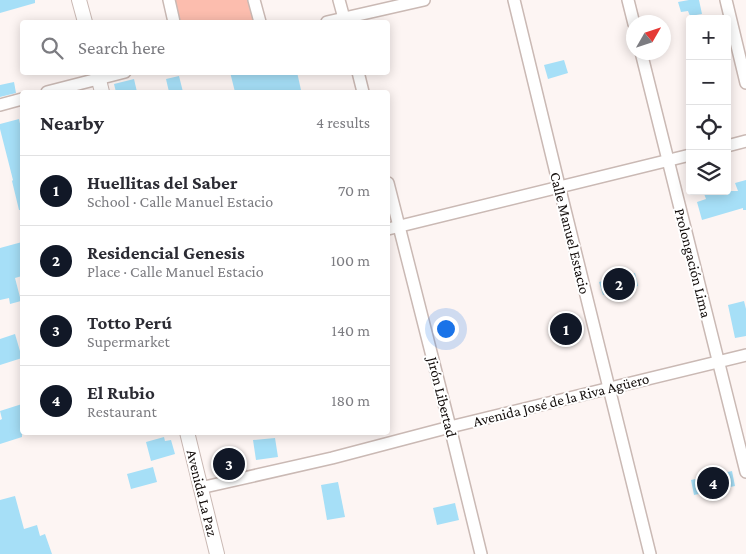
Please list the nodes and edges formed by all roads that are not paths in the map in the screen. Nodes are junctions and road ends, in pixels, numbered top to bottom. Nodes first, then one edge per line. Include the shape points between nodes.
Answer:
1 (79, 0) edge
2 (169, 0) edge
3 (254, 0) edge
4 (339, 0) edge
5 (424, 0) edge
6 (514, 0) edge
7 (628, 0) edge
8 (726, 0) edge
9 (632, 15) edge
10 (84, 20) edge
11 (174, 20) edge
12 (259, 20) edge
13 (344, 20) edge
14 (643, 60) edge
15 (117, 75) edge
16 (359, 75) edge
17 (100, 81) edge
18 (746, 83) edge
19 (57, 90) edge
20 (362, 90) edge
21 (20, 100) edge
22 (0, 105) edge
23 (746, 141) edge
24 (731, 145) edge
25 (686, 156) edge
26 (668, 161) junction
27 (558, 187) junction
28 (390, 201) edge
29 (393, 227) edge
30 (746, 355) edge
31 (718, 362) junction
32 (609, 388) junction
33 (450, 427) junction
34 (188, 435) edge
35 (746, 472) edge
36 (200, 488) junction
37 (217, 554) edge
38 (481, 554) edge
39 (650, 554) edge

1 - 10 main road
2 - 11 street
3 - 12 street
4 - 13 street
5 - 13 street
6 - 27 street, Calle Manuel Estacio
7 - 9 street
8 - 18 street
14 - 26 street, Prolongación Lima
15 - 17 street
16 - 20 street
17 - 19 street
21 - 22 street
23 - 24 street
25 - 26 street
26 - 27 street
26 - 31 street, Prolongación Lima
27 - 29 street
27 - 32 street, Calle Manuel Estacio
28 - 29 street, Jirón Libertad
29 - 33 street, Jirón Libertad
30 - 31 street, Avenida José de la Riva Agüero
31 - 32 street, Avenida José de la Riva Agüero
31 - 35 street, Prolongación Lima
32 - 33 street, Avenida José de la Riva Agüero
32 - 39 street, Calle Manuel Estacio
33 - 36 street, Avenida José de la Riva Agüero
33 - 38 street, Jirón Libertad
34 - 36 main road, Avenida La Paz
36 - 37 main road, Avenida La Paz

